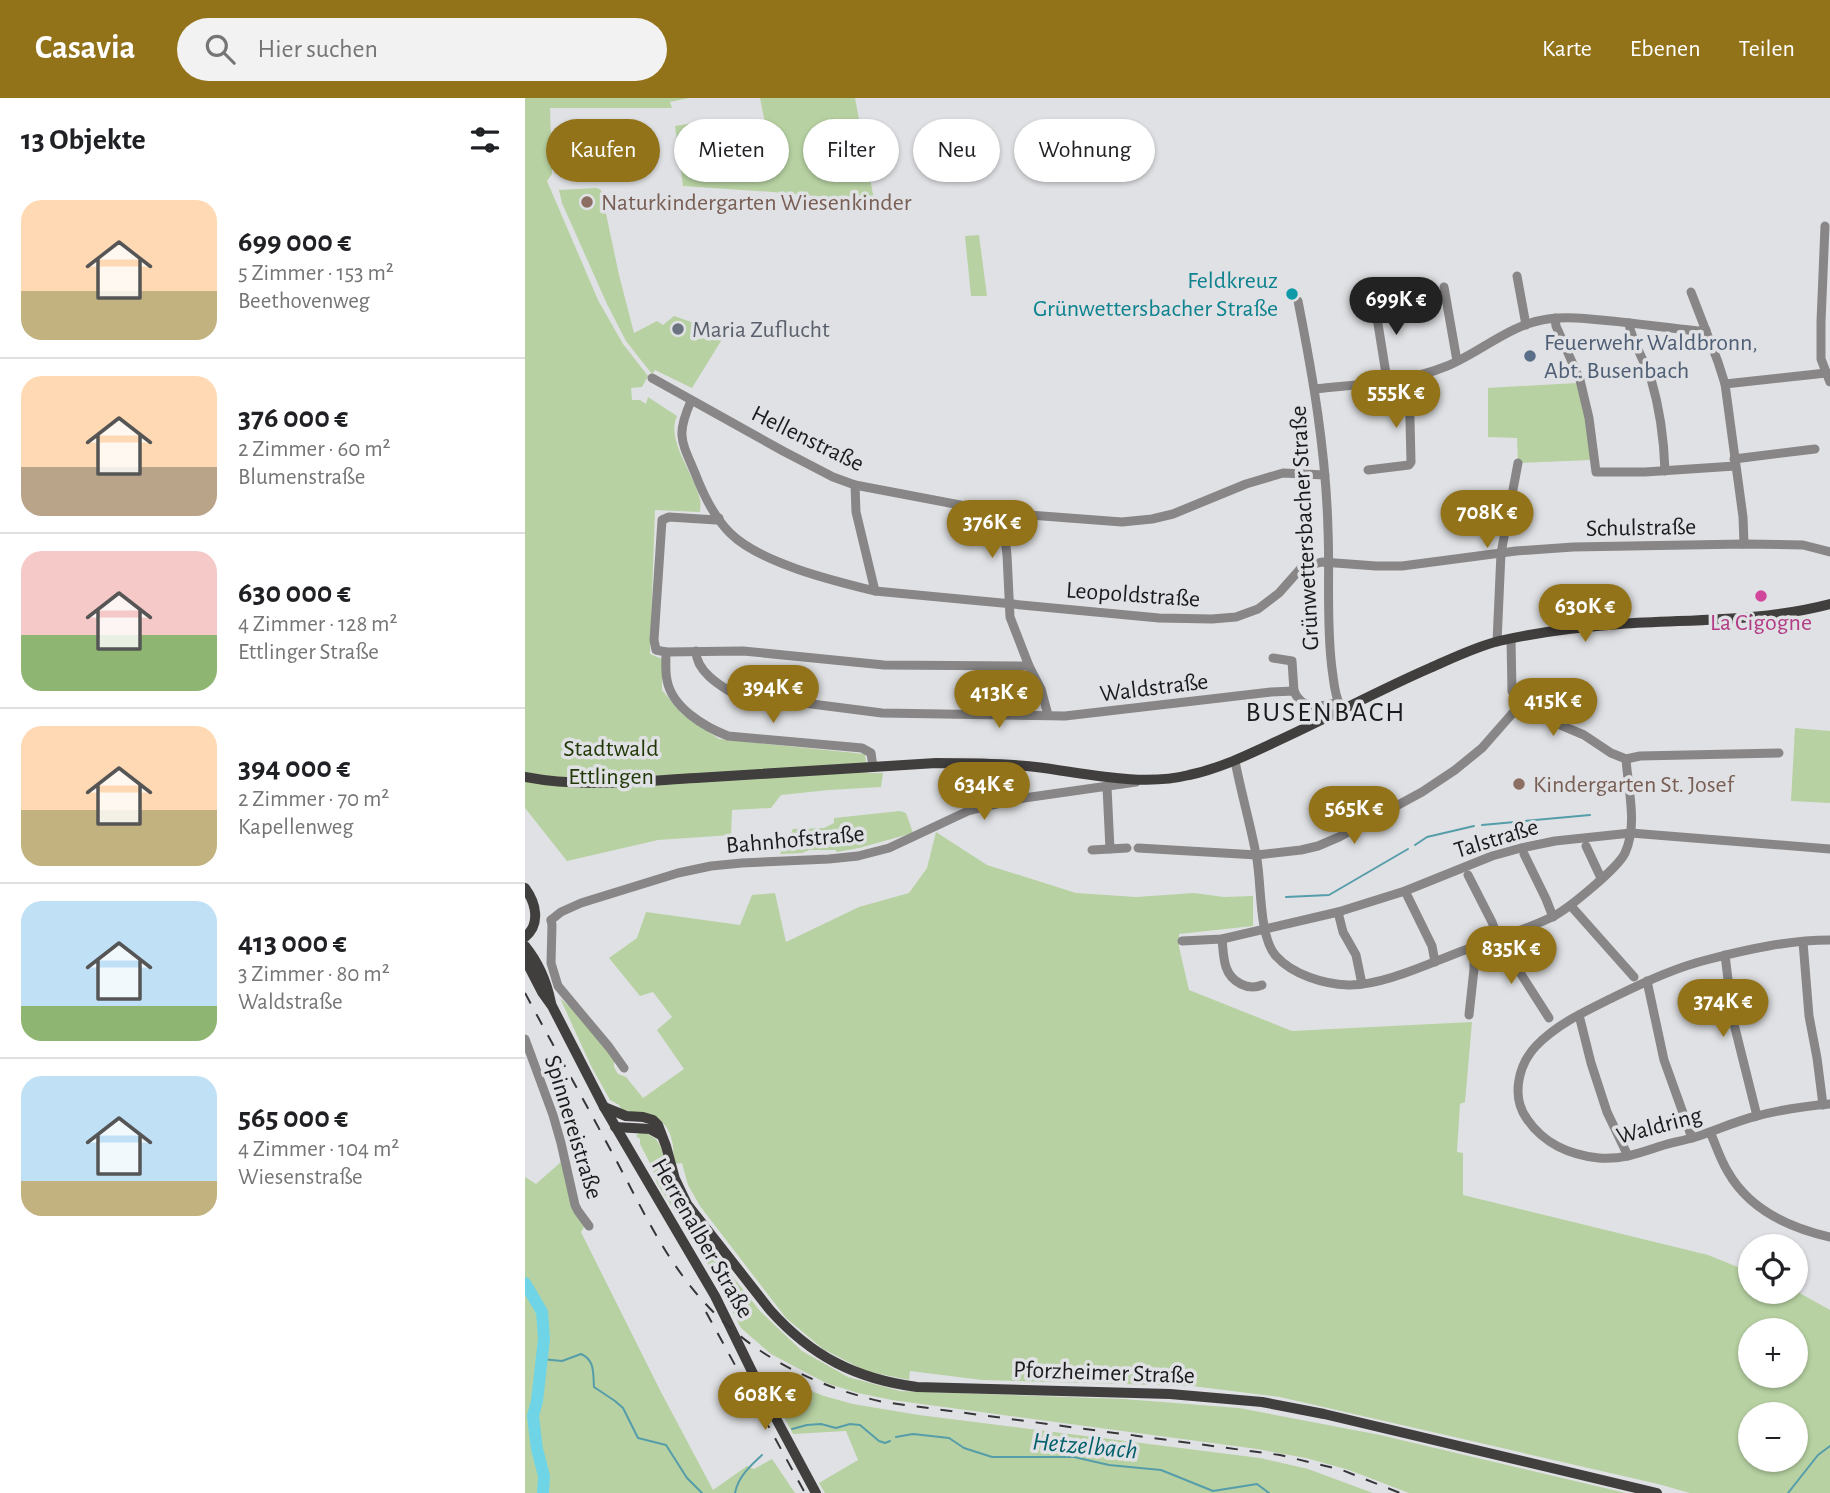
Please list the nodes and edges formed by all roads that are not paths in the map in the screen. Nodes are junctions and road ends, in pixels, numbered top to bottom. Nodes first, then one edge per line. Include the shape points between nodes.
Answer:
1 (1825, 226) dead end
2 (1517, 276) dead end
3 (1444, 287) dead end
4 (1691, 292) dead end
5 (1374, 299) dead end
6 (1298, 301) dead end
7 (1555, 318) junction
8 (1629, 323) junction
9 (1526, 325) junction
10 (1706, 330) junction
11 (1457, 361) junction
12 (652, 378) dead end
13 (1409, 378) junction
14 (1828, 378) edge
15 (1387, 380) junction
16 (1725, 384) junction
17 (1315, 389) junction
18 (691, 401) junction
19 (1815, 449) dead end
20 (1735, 462) junction
21 (1518, 463) dead end
22 (1368, 470) dead end
23 (1665, 471) junction
24 (1325, 475) junction
25 (855, 485) junction
26 (1002, 513) junction
27 (719, 519) junction
28 (1744, 544) junction
29 (1830, 552) edge
30 (1501, 553) junction
31 (1328, 563) junction
32 (875, 591) junction
33 (1009, 604) junction
34 (1830, 604) edge
35 (1511, 639) junction
36 (1497, 642) junction
37 (661, 651) junction
38 (696, 651) junction
39 (1273, 658) dead end
40 (1029, 666) junction
41 (1294, 691) junction
42 (1340, 706) junction
43 (1518, 707) junction
44 (1048, 715) junction
45 (1779, 753) dead end
46 (1626, 759) junction
47 (1234, 761) junction
48 (873, 767) junction
49 (525, 776) edge
50 (1142, 779) junction
51 (1107, 787) junction
52 (1631, 833) junction
53 (1586, 846) dead end
54 (1127, 848) dead end
55 (1138, 848) dead end
56 (1110, 849) junction
57 (1830, 849) edge
58 (1092, 850) dead end
59 (1257, 855) junction
60 (1524, 855) dead end
61 (1468, 875) dead end
62 (1601, 878) junction
63 (525, 888) edge
64 (1406, 895) junction
65 (1571, 906) junction
66 (1339, 917) junction
67 (1553, 917) junction
68 (551, 919) junction
69 (529, 921) edge
70 (1265, 929) junction
71 (525, 937) edge
72 (1498, 938) junction
73 (1222, 939) junction
74 (1830, 940) edge
75 (1182, 941) dead end
76 (1803, 942) junction
77 (525, 946) edge
78 (1470, 948) junction
79 (1725, 955) junction
80 (525, 959) edge
81 (1435, 961) junction
82 (1634, 977) dead end
83 (1647, 981) junction
84 (1362, 984) junction
85 (1262, 985) dead end
86 (552, 1006) junction
87 (1469, 1015) dead end
88 (1579, 1015) junction
89 (1549, 1018) dead end
90 (525, 1039) edge
91 (624, 1068) dead end
92 (1827, 1105) edge
93 (604, 1107) junction
94 (626, 1116) junction
95 (1757, 1116) junction
96 (615, 1127) junction
97 (639, 1128) junction
98 (1710, 1132) junction
99 (661, 1135) junction
100 (1692, 1138) junction
101 (631, 1154) junction
102 (1628, 1157) junction
103 (589, 1226) dead end
104 (1830, 1237) edge
105 (816, 1493) edge
106 (1657, 1493) edge

1 - 14 street via 1821,359
2 - 9 street
3 - 11 street
4 - 10 street
5 - 15 street
6 - 17 street, Grünwettersbacher Straße
7 - 8 street
7 - 9 street
7 - 23 street via 1580,380 1596,472
8 - 10 street
8 - 23 street via 1656,396
9 - 11 street
10 - 16 street
11 - 13 street
12 - 18 street, Hellenstraße
13 - 15 street
13 - 22 street via 1411,462
14 - 16 street
15 - 17 street
16 - 20 street
17 - 24 street, Grünwettersbacher Straße
18 - 25 street, Hellenstraße
18 - 27 street, Leopoldstraße via 682,425 683,446
19 - 20 street
20 - 23 street
20 - 28 street
21 - 30 street
24 - 26 street, Hellenstraße via 1283,472 1152,519 1122,522
24 - 31 street, Grünwettersbacher Straße
25 - 26 street, Hellenstraße
25 - 32 street via 856,512
26 - 33 street
27 - 32 street, Leopoldstraße via 738,540 774,559
27 - 37 street via 662,520 654,640
28 - 29 street, Schulstraße via 1803,545
28 - 30 street, Schulstraße
30 - 31 street, Schulstraße via 1402,566
30 - 36 street
31 - 33 street, Leopoldstraße via 1302,567 1268,602 1236,617 1159,618
31 - 42 street, Grünwettersbacher Straße via 1329,637
32 - 33 street, Leopoldstraße
33 - 40 street
34 - 35 main road via 1764,616 1618,624
35 - 36 main road
35 - 43 street via 1512,691
36 - 42 main road
37 - 38 street
37 - 48 street via 675,699 714,731 862,748 871,753
38 - 40 street via 884,665
38 - 44 street, Waldstraße via 703,670 734,694 882,713
39 - 41 street via 1292,661
40 - 44 street
41 - 42 street via 1308,705
41 - 44 street, Waldstraße
42 - 47 main road
43 - 46 street
43 - 59 street via 1482,748 1422,792 1318,846
45 - 46 street
46 - 52 street
47 - 50 main road via 1186,776
47 - 59 street
48 - 49 main road via 636,781 567,782
48 - 50 main road via 985,763
50 - 51 street, Bahnhofstraße
51 - 56 street
51 - 68 street, Bahnhofstraße via 968,811 901,843 858,856 742,863 678,873 580,902
52 - 57 street, Talstraße
52 - 62 street via 1619,862
52 - 64 street, Talstraße via 1521,848 1464,866
53 - 62 street
54 - 56 street
55 - 59 street
56 - 58 street
59 - 70 street
60 - 67 street
61 - 72 street
62 - 65 street
63 - 69 main road via 530,895
64 - 66 street, Talstraße
64 - 81 street
65 - 67 street
65 - 82 street
66 - 70 street, Talstraße
66 - 84 street via 1356,955
67 - 72 street
68 - 69 street
68 - 91 street via 551,963 558,986
69 - 71 main road via 535,926
70 - 73 street, Talstraße
70 - 84 street via 1273,954 1292,969 1331,983
72 - 78 street
72 - 89 street
73 - 75 street, Talstraße
73 - 85 street via 1229,972 1244,986
74 - 76 street, Waldring
76 - 79 street, Waldring
76 - 92 street via 1809,1016
77 - 86 main road, Herrenalber Straße via 539,968
78 - 81 street
78 - 87 street via 1474,968
79 - 83 street, Waldring
79 - 95 street via 1734,1020
80 - 86 main road, Herrenalber Straße
81 - 84 street
83 - 88 street, Waldring
83 - 100 street via 1664,1060
86 - 93 main road, Herrenalber Straße
88 - 102 street via 1607,1112
88 - 102 street, Waldring via 1534,1048 1518,1079 1523,1115 1546,1139 1575,1154
90 - 103 street, Spinnereistraße via 553,1115 575,1205
92 - 95 street, Waldring
93 - 94 main road
93 - 96 main road, Herrenalber Straße
94 - 96 main road
94 - 99 main road via 653,1121
95 - 98 street, Waldring
96 - 97 main road
96 - 101 main road, Herrenalber Straße
97 - 99 main road
97 - 101 main road via 632,1136
98 - 100 street, Waldring
98 - 104 street via 1727,1170 1747,1196 1793,1227
99 - 106 main road, Pforzheimer Straße via 687,1204 770,1310 815,1351 863,1375 917,1387 1170,1394 1262,1402
100 - 102 street, Waldring
101 - 105 main road, Herrenalber Straße via 711,1289

